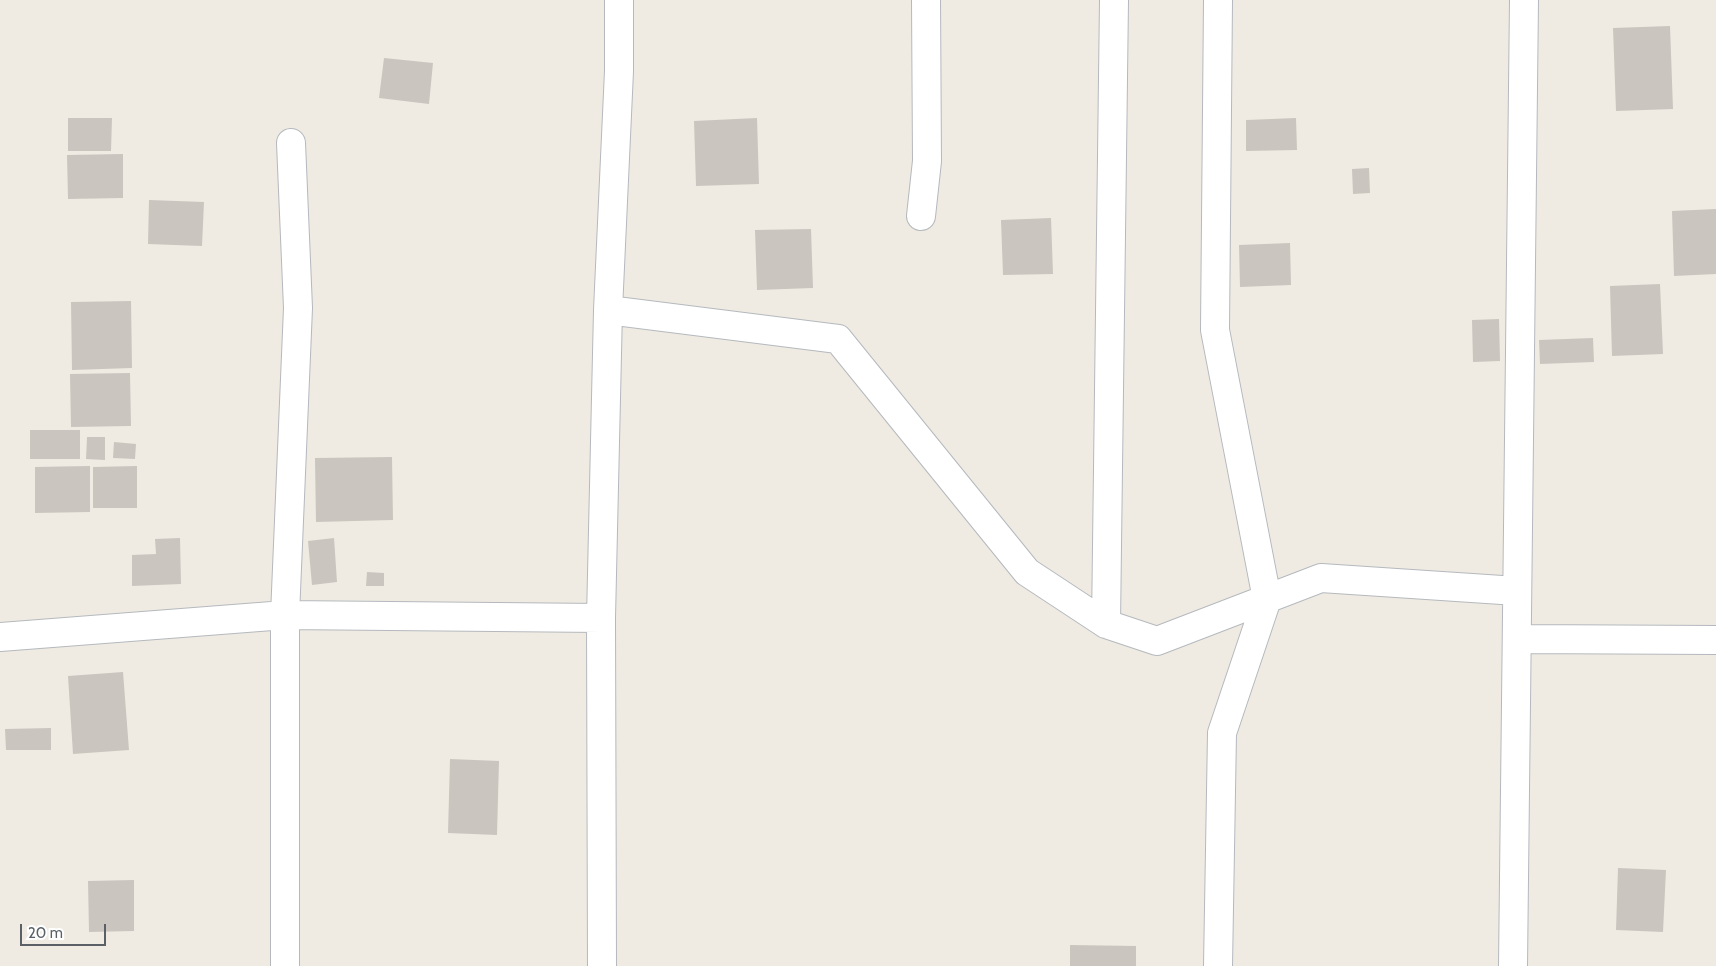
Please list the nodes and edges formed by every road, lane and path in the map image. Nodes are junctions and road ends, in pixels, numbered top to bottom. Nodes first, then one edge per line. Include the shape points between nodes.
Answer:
1 (619, 0) edge
2 (926, 0) edge
3 (1114, 0) edge
4 (1218, 0) edge
5 (1524, 0) edge
6 (292, 143) dead end
7 (922, 216) dead end
8 (608, 310) junction
9 (1517, 591) junction
10 (1268, 598) junction
11 (285, 615) junction
12 (601, 618) junction
13 (1106, 624) junction
14 (0, 637) edge
15 (1518, 639) junction
16 (1716, 640) edge
17 (285, 966) edge
18 (602, 966) edge
19 (1218, 966) edge
20 (1513, 966) edge

1 - 8 street via 619,71
2 - 7 street via 927,161
3 - 13 street
4 - 10 street via 1215,330
5 - 9 street
6 - 11 street via 298,308
8 - 12 street
8 - 13 street via 838,340 1027,572
9 - 10 street via 1320,578
9 - 15 street
10 - 13 street via 1157,641
10 - 19 street via 1222,733
11 - 12 street
11 - 14 street
11 - 17 street
12 - 18 street
15 - 16 street
15 - 20 street

